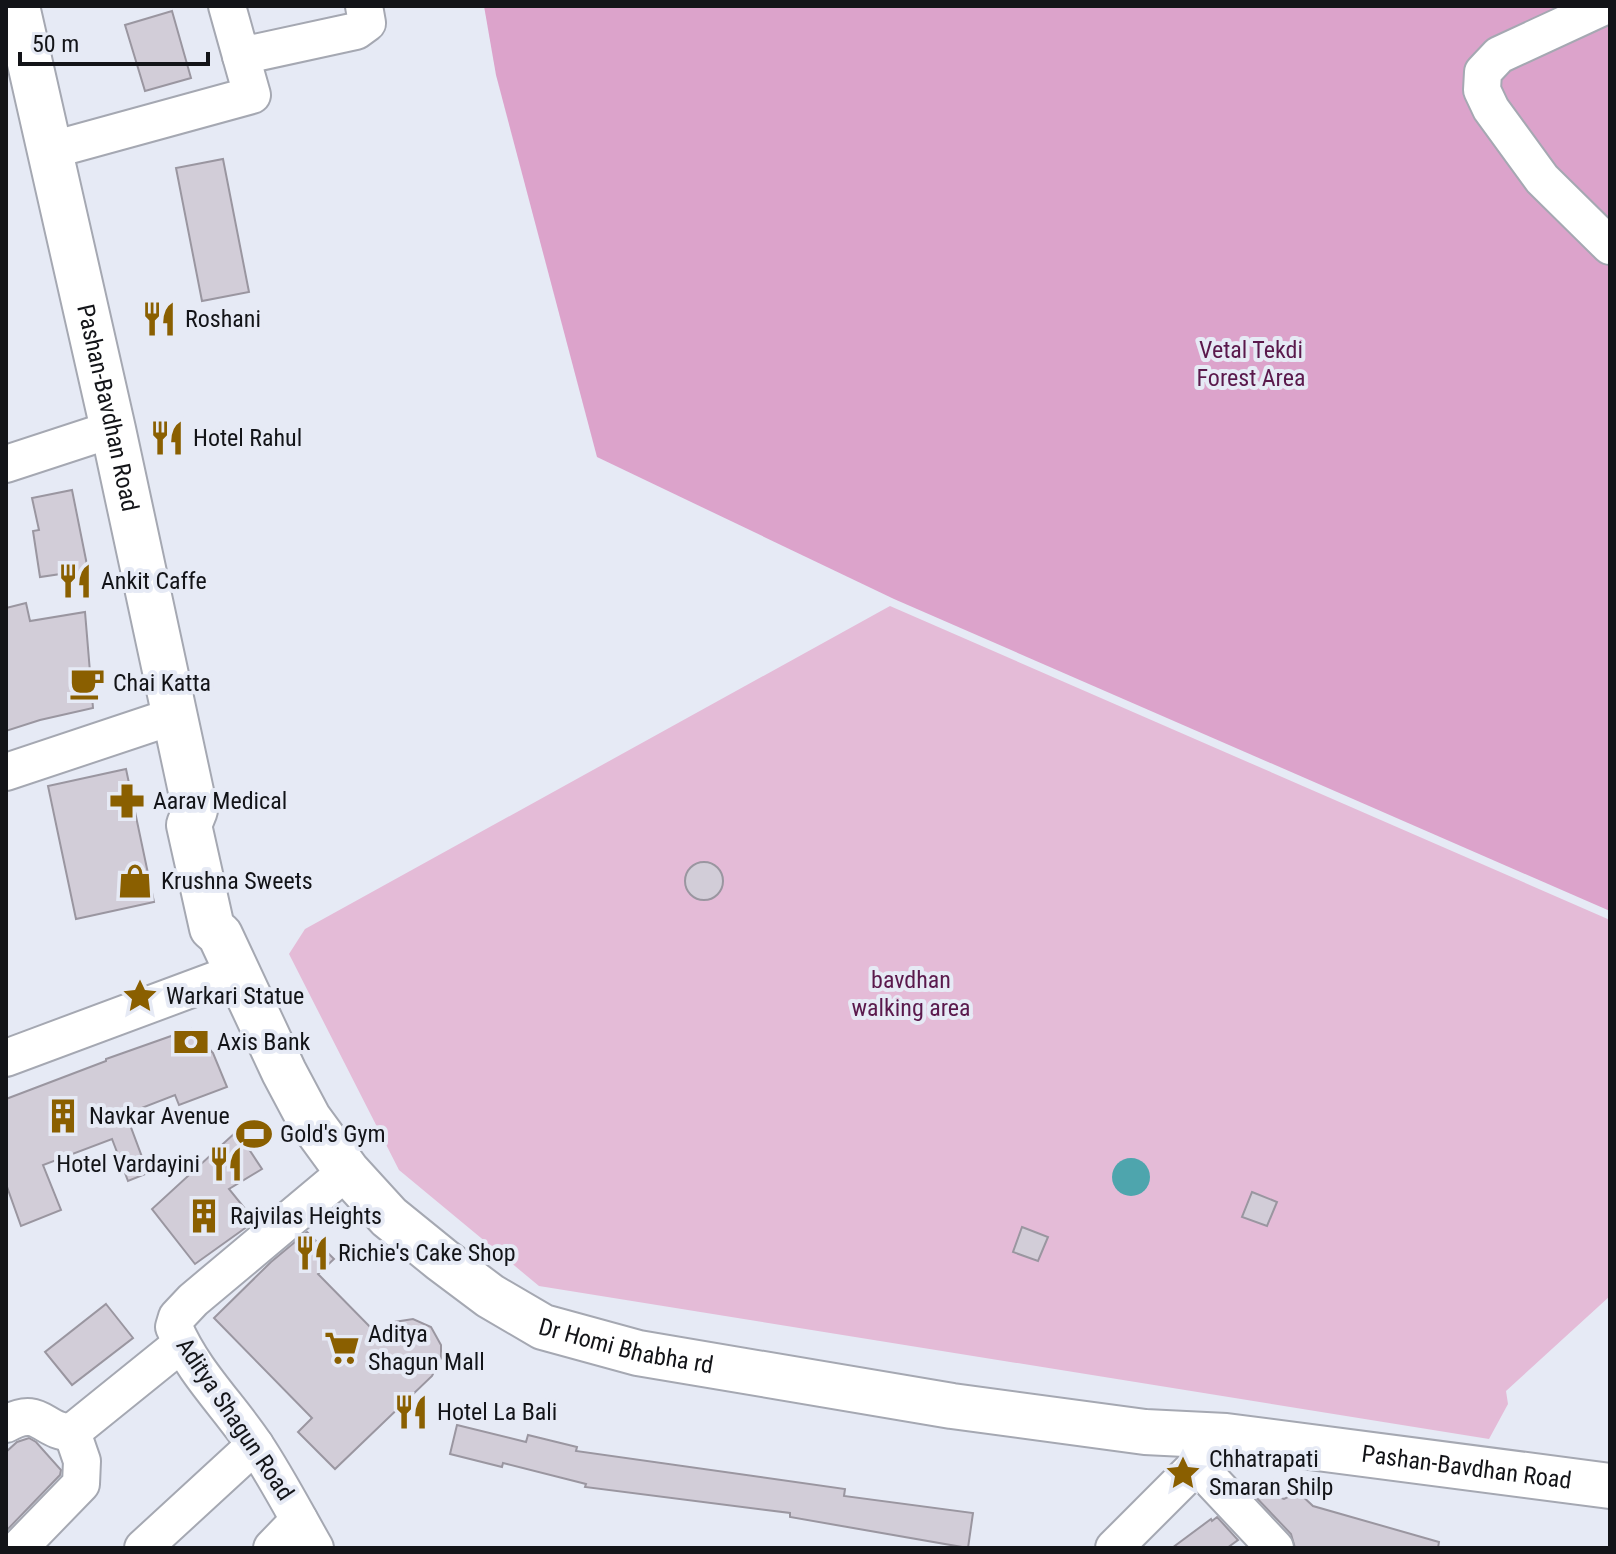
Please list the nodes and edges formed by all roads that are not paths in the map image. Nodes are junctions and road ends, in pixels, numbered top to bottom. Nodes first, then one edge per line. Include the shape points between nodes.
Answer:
1 (17, 6) edge
2 (227, 6) edge
3 (364, 6) edge
4 (1605, 6) edge
5 (241, 56) junction
6 (48, 151) junction
7 (1610, 246) edge
8 (113, 429) junction
9 (6, 464) edge
10 (174, 716) junction
11 (6, 772) edge
12 (228, 952) junction
13 (153, 990) junction
14 (6, 1033) edge
15 (6, 1058) edge
16 (347, 1171) junction
17 (181, 1344) junction
18 (6, 1424) edge
19 (72, 1432) junction
20 (255, 1445) junction
21 (1212, 1450) junction
22 (1610, 1486) edge
23 (307, 1534) edge
24 (19, 1548) edge
25 (143, 1548) edge
26 (272, 1548) edge
27 (1114, 1548) edge
28 (1275, 1548) edge

1 - 6 main road, Pashan-Bavdhan Road
2 - 5 street
3 - 5 street via 367,23 356,31
4 - 7 street via 1499,55 1483,72 1482,90 1542,179
5 - 6 street via 252,95
6 - 8 main road, Pashan-Bavdhan Road
8 - 9 street
8 - 10 main road, Pashan-Bavdhan Road
10 - 11 street
10 - 12 main road, Pashan-Bavdhan Road via 195,810 206,820
12 - 13 street
12 - 16 main road, Dr Homi Bhabha rd via 309,1119
13 - 14 street
13 - 15 street
16 - 17 street, Aditya Shagun Road via 193,1300 174,1327
16 - 21 main road, Dr Homi Bhabha rd via 389,1217 442,1260 543,1327 638,1353 1145,1432
17 - 19 street
17 - 20 street, Aditya Shagun Road
18 - 19 street via 24,1417 41,1419
19 - 24 street via 82,1461 81,1484
20 - 23 street, Aditya Shagun Road
20 - 25 street
21 - 22 main road, Pashan-Bavdhan Road
21 - 27 street
21 - 28 street
23 - 26 street

